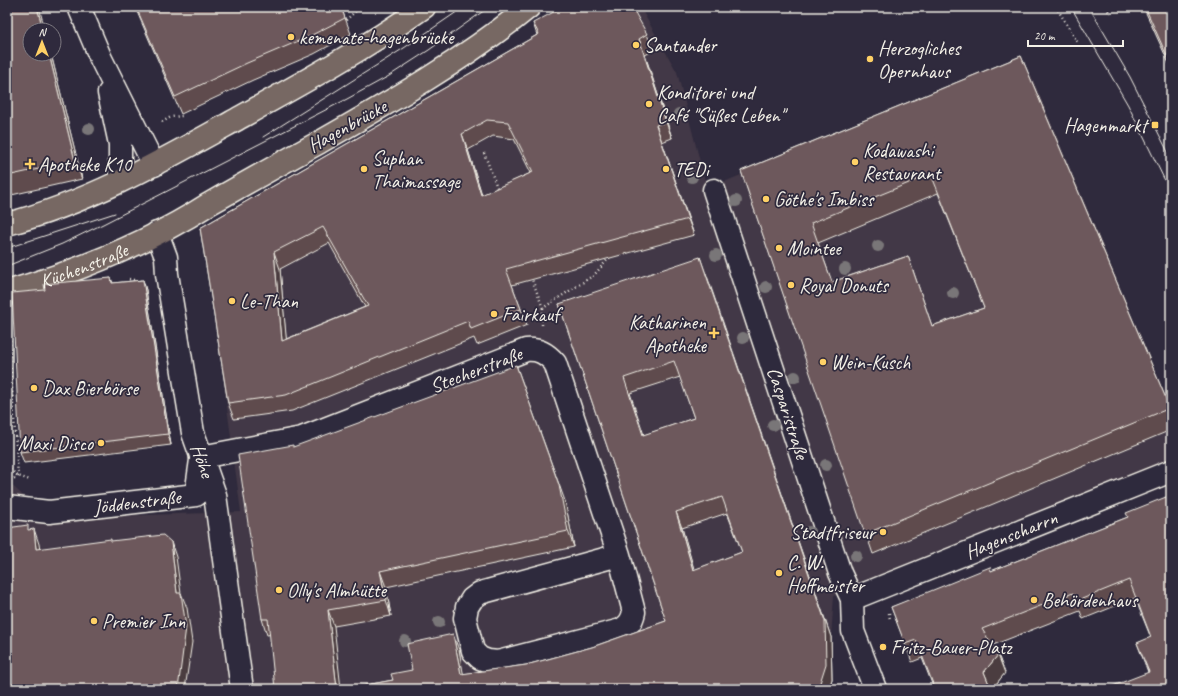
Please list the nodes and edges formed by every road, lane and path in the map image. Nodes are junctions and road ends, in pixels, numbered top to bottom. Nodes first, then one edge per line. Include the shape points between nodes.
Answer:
1 (79, 7) edge
2 (360, 7) edge
3 (424, 7) edge
4 (529, 7) edge
5 (1106, 7) edge
6 (1058, 10) dead end
7 (1110, 14) dead end
8 (346, 20) dead end
9 (1078, 44) dead end
10 (100, 59) junction
11 (186, 115) edge
12 (171, 117) dead end
13 (484, 153) dead end
14 (154, 165) junction
15 (120, 181) junction
16 (498, 190) edge
17 (714, 190) dead end
18 (7, 224) edge
19 (158, 233) junction
20 (614, 252) edge
21 (529, 271) edge
22 (7, 292) edge
23 (543, 308) junction
24 (10, 317) dead end
25 (541, 351) junction
26 (201, 457) junction
27 (7, 467) edge
28 (1171, 471) edge
29 (18, 476) junction
30 (31, 481) dead end
31 (7, 483) edge
32 (7, 507) edge
33 (619, 555) junction
34 (852, 599) junction
35 (242, 689) edge
36 (875, 689) edge

1 - 10 street
2 - 8 path
3 - 14 main road via 381,37 306,82
4 - 19 main road, Hagenbrücke via 477,47 386,104
5 - 7 path
6 - 9 path
10 - 14 street
10 - 15 street via 120,144
11 - 12 path
13 - 16 path
14 - 15 main road
15 - 18 main road via 64,206
17 - 34 street, Casparistraße via 840,573
19 - 22 main road, Küchenstraße via 108,257
19 - 26 street, Höhe via 166,257 193,433
20 - 23 path via 594,275
21 - 23 path
23 - 25 path
24 - 29 path via 10,359
25 - 26 street, Stecherstraße via 526,350 302,438
25 - 33 street, Stecherstraße via 555,363
26 - 32 street, Jöddenstraße via 196,495 49,512
26 - 35 street, Höhe via 215,495
27 - 29 path
28 - 34 street, Hagenscharrn
29 - 30 path
29 - 31 path
33 - 33 street, Stecherstraße via 634,612 628,626 498,662 480,658 473,651 465,618 467,607 480,593
34 - 36 street, Casparistraße via 853,631

